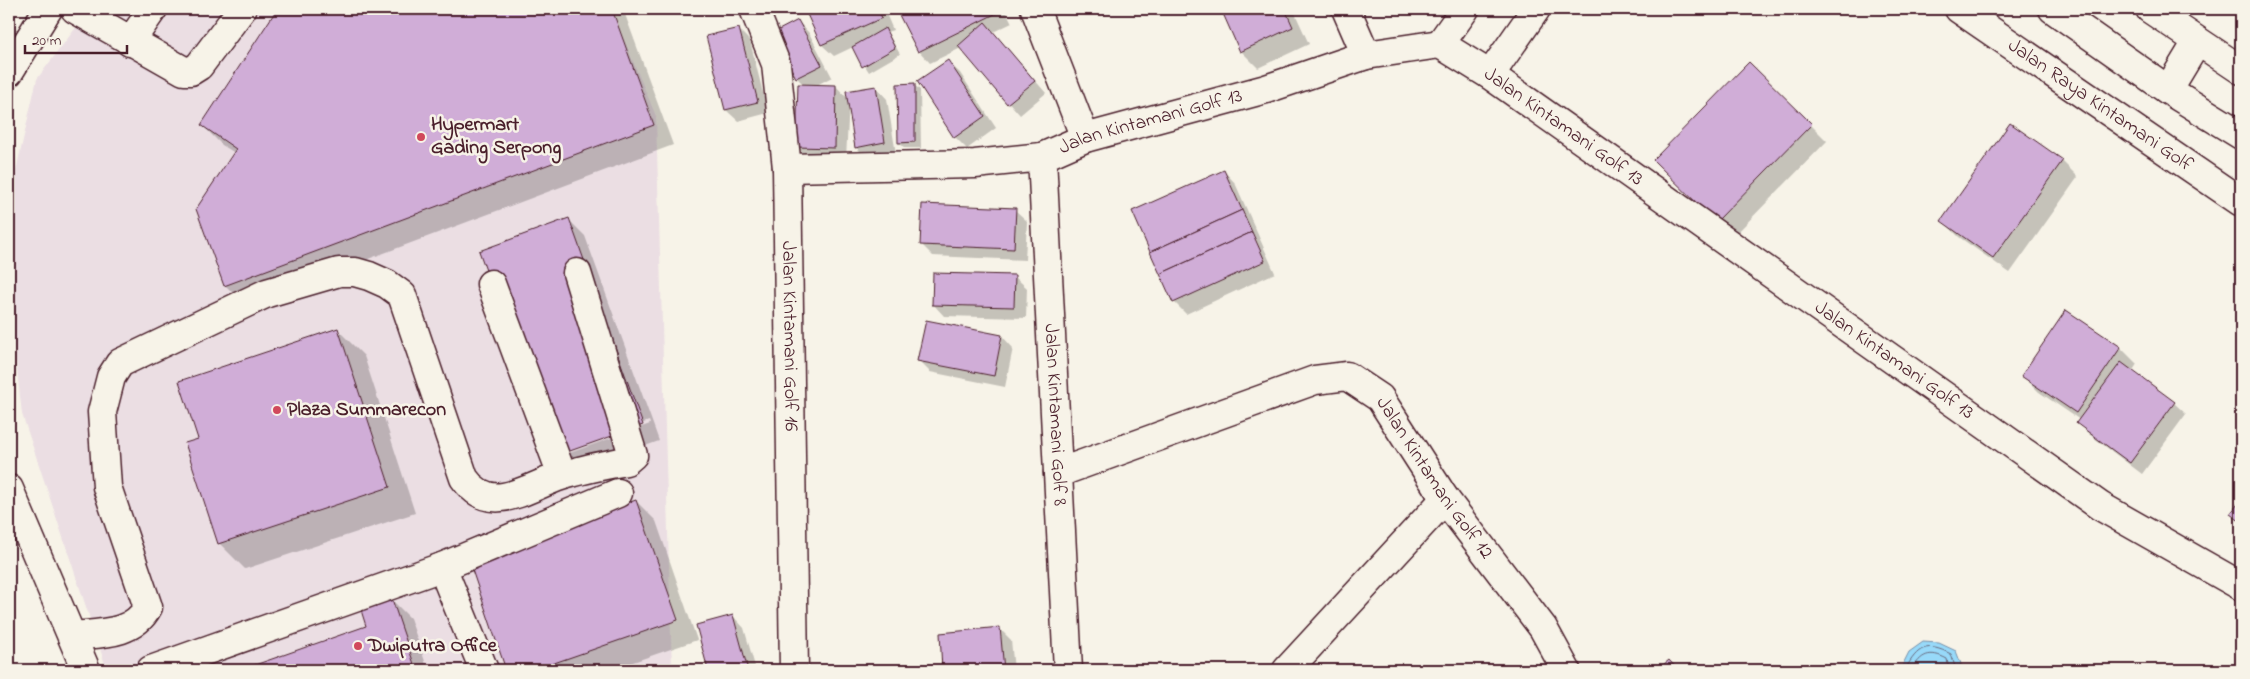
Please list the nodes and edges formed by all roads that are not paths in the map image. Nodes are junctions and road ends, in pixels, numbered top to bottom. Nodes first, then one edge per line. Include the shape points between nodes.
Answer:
1 (48, 9) edge
2 (75, 9) edge
3 (153, 9) edge
4 (242, 9) edge
5 (754, 9) edge
6 (1036, 9) edge
7 (1346, 9) edge
8 (1465, 9) edge
9 (1536, 9) edge
10 (1959, 9) edge
11 (2053, 9) edge
12 (2150, 9) edge
13 (130, 42) junction
14 (2196, 42) junction
15 (1440, 44) junction
16 (1366, 55) junction
17 (10, 68) edge
18 (2241, 70) edge
19 (1490, 75) junction
20 (2168, 90) junction
21 (2241, 135) edge
22 (1084, 138) junction
23 (1042, 157) junction
24 (788, 168) junction
25 (2241, 202) edge
26 (577, 273) dead end
27 (491, 284) dead end
28 (1058, 472) junction
29 (562, 475) junction
30 (9, 489) edge
31 (618, 493) dead end
32 (1445, 499) junction
33 (442, 568) junction
34 (2241, 586) edge
35 (72, 636) junction
36 (184, 664) edge
37 (86, 670) edge
38 (151, 670) edge
39 (484, 670) edge
40 (794, 670) edge
41 (1068, 670) edge
42 (1287, 670) edge
43 (1566, 670) edge

1 - 17 street
2 - 13 street
3 - 13 street
4 - 13 street via 199,66 191,71 178,69
5 - 24 street, Jalan Kintamani Golf 16 via 776,64
6 - 22 street
7 - 16 street
8 - 15 street
9 - 19 street
10 - 25 street, Jalan Raya Kintamani Golf
11 - 20 street
12 - 14 street
14 - 18 street
14 - 20 street
15 - 16 street, Jalan Kintamani Golf 13
15 - 19 street, Jalan Kintamani Golf 13
16 - 22 street, Jalan Kintamani Golf 13 via 1266,89
19 - 34 street, Jalan Kintamani Golf 13 via 2100,506
20 - 21 street
22 - 23 street, Jalan Kintamani Golf 13
23 - 24 street, Jalan Kintamani Golf 13 via 975,164
23 - 28 street, Jalan Kintamani Golf 8
24 - 40 street, Jalan Kintamani Golf 16
26 - 29 street via 634,451 626,460
27 - 29 street
28 - 32 street, Jalan Kintamani Golf 12 via 1315,380 1347,376 1380,398
28 - 41 street, Jalan Kintamani Golf 8
29 - 35 street via 509,496 486,497 472,490 464,478 402,295 387,284 355,272 339,272 267,293 120,364 111,377 102,412 107,488 148,607 133,625 115,632
30 - 35 street
31 - 33 street
32 - 42 street
32 - 43 street, Jalan Kintamani Golf 12 via 1543,628
33 - 36 street
33 - 39 street
35 - 37 street
36 - 38 street

